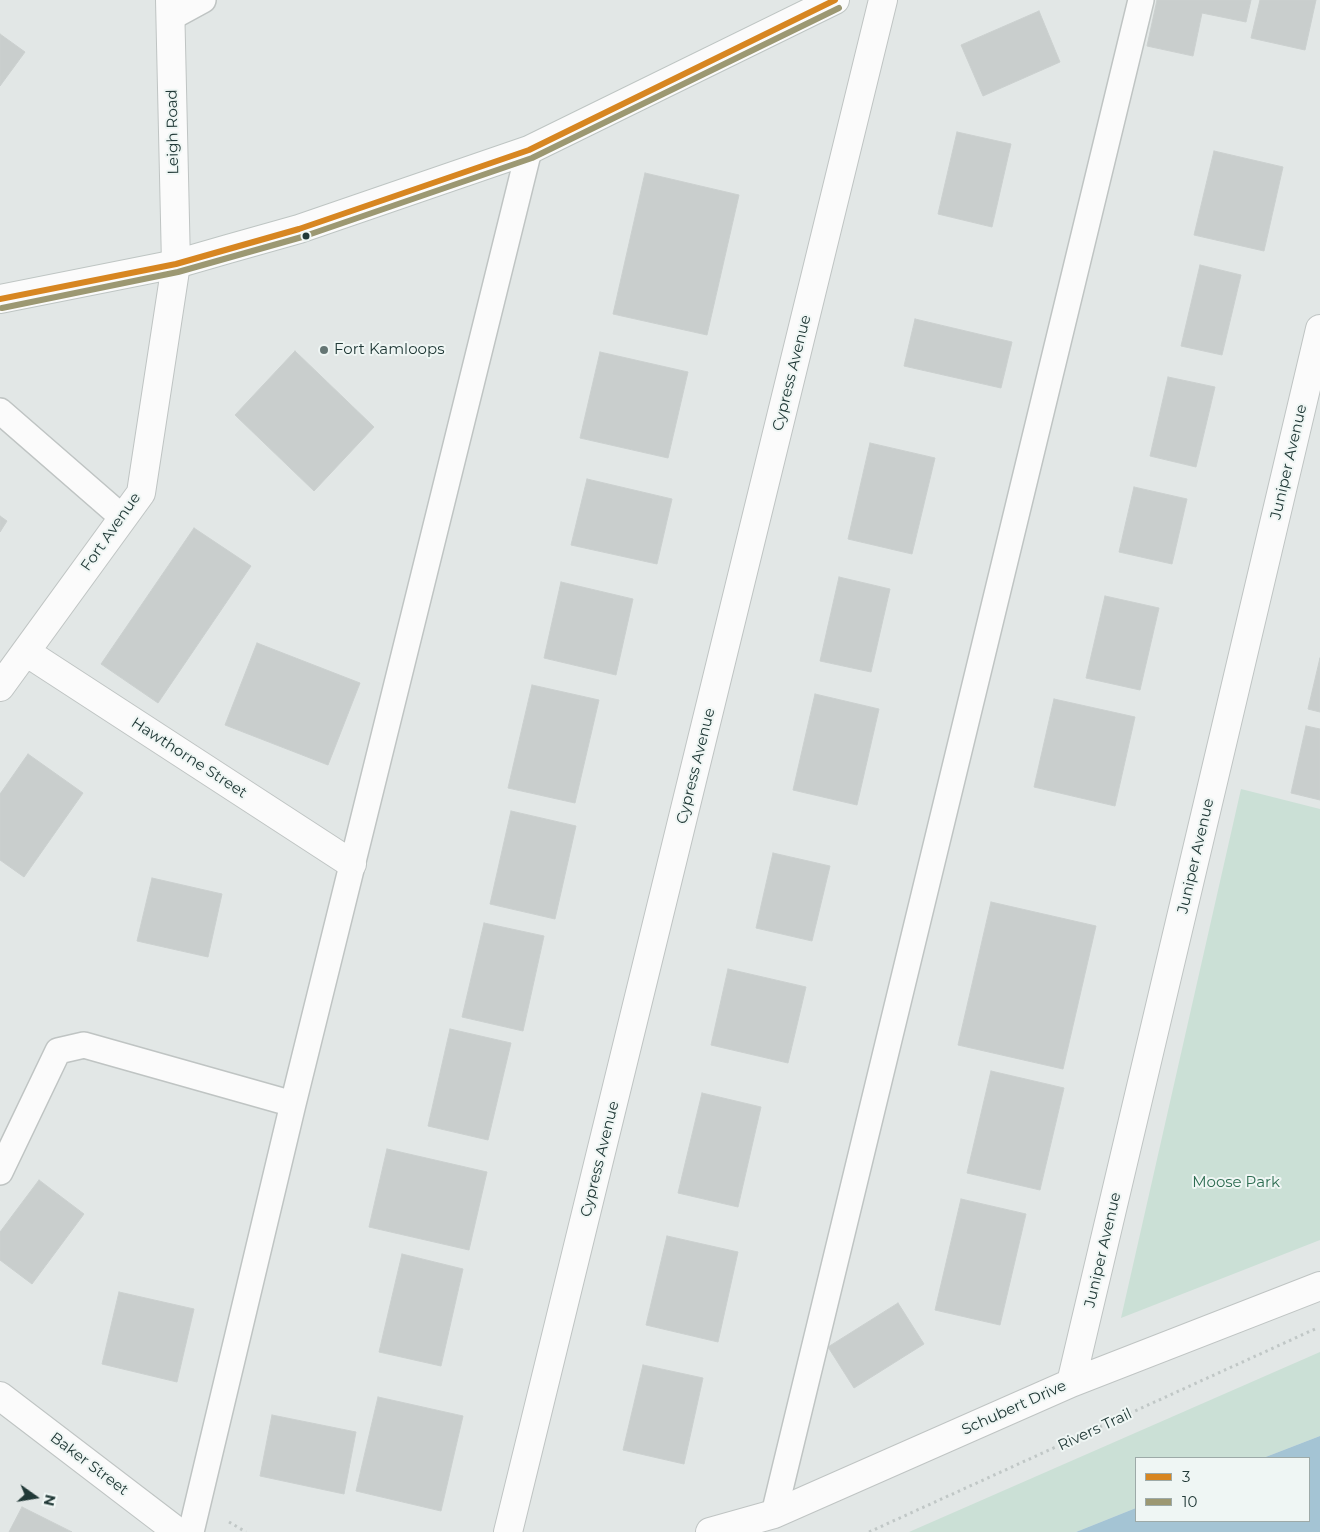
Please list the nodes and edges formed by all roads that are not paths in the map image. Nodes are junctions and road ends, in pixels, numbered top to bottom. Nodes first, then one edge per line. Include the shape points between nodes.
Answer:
1 (202, 0) edge
2 (835, 0) edge
3 (883, 0) edge
4 (1142, 0) edge
5 (170, 9) edge
6 (529, 150) junction
7 (176, 264) junction
8 (0, 299) edge
9 (1320, 329) edge
10 (0, 411) edge
11 (123, 518) junction
12 (26, 652) junction
13 (0, 687) edge
14 (352, 864) junction
15 (293, 1104) junction
16 (0, 1172) edge
17 (1320, 1286) edge
18 (1071, 1383) junction
19 (0, 1396) edge
20 (774, 1514) junction
21 (178, 1532) edge
22 (191, 1532) edge
23 (508, 1532) edge
24 (710, 1532) edge

1 - 5 lane
2 - 6 street
3 - 23 street, Cypress Avenue
4 - 20 lane
5 - 7 street, Leigh Road
6 - 7 street via 299,229
6 - 14 lane
7 - 8 street
7 - 11 street, Fort Avenue via 141,493
9 - 18 street, Juniper Avenue
10 - 11 lane
11 - 12 street, Fort Avenue
12 - 13 street, Fort Avenue
12 - 14 street, Hawthorne Street
14 - 15 lane
15 - 16 lane via 84,1045 58,1051
15 - 22 lane
17 - 18 street, Schubert Drive
18 - 20 street, Schubert Drive
19 - 21 street, Baker Street
20 - 24 street, Schubert Drive

